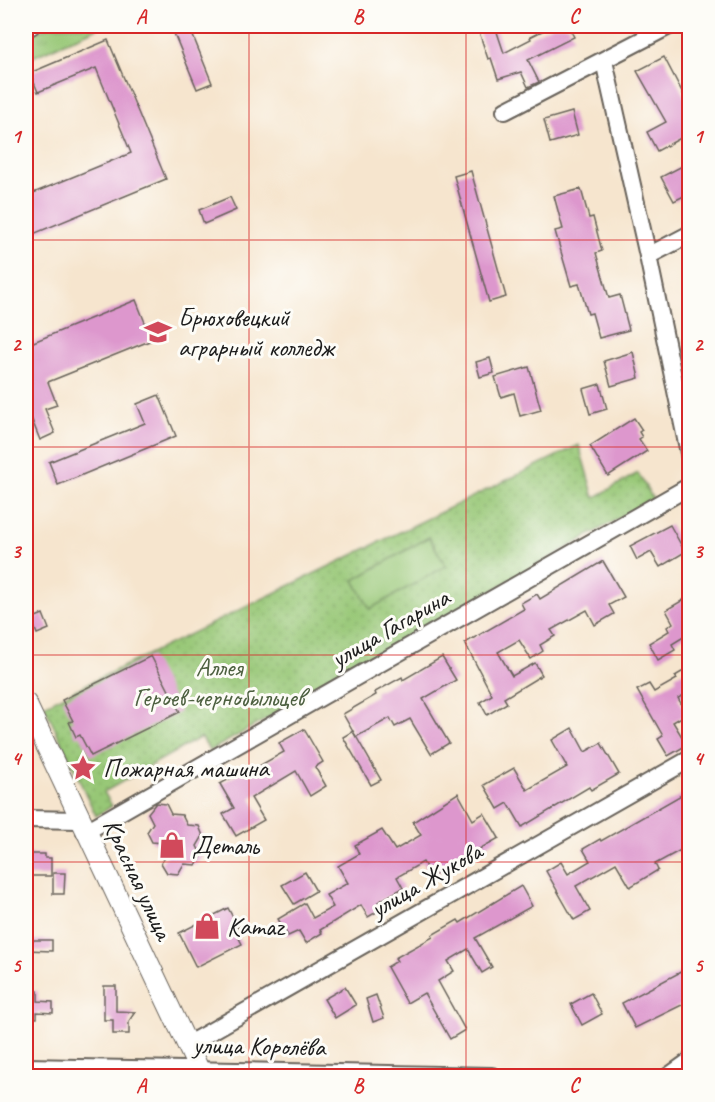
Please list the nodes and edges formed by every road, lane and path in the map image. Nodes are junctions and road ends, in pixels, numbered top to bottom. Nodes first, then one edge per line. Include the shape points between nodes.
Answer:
1 (31, 26) edge
2 (669, 26) edge
3 (26, 28) edge
4 (604, 61) junction
5 (505, 111) dead end
6 (690, 234) edge
7 (648, 256) junction
8 (690, 458) edge
9 (690, 486) edge
10 (26, 704) edge
11 (690, 759) edge
12 (26, 819) edge
13 (83, 826) junction
14 (187, 1045) junction
15 (690, 1060) edge
16 (26, 1067) edge
17 (200, 1073) edge
18 (492, 1077) edge
19 (669, 1077) edge

1 - 3 street
2 - 4 street
4 - 5 street
4 - 7 street
6 - 7 street
7 - 8 street
9 - 13 street, улица Гагарина
10 - 13 street, Красная улица
11 - 14 street, улица Жукова
12 - 13 street
13 - 14 street, Красная улица
14 - 17 street, Красная улица
15 - 19 street
16 - 17 street, улица Королёва
17 - 18 street, улица Королёва

